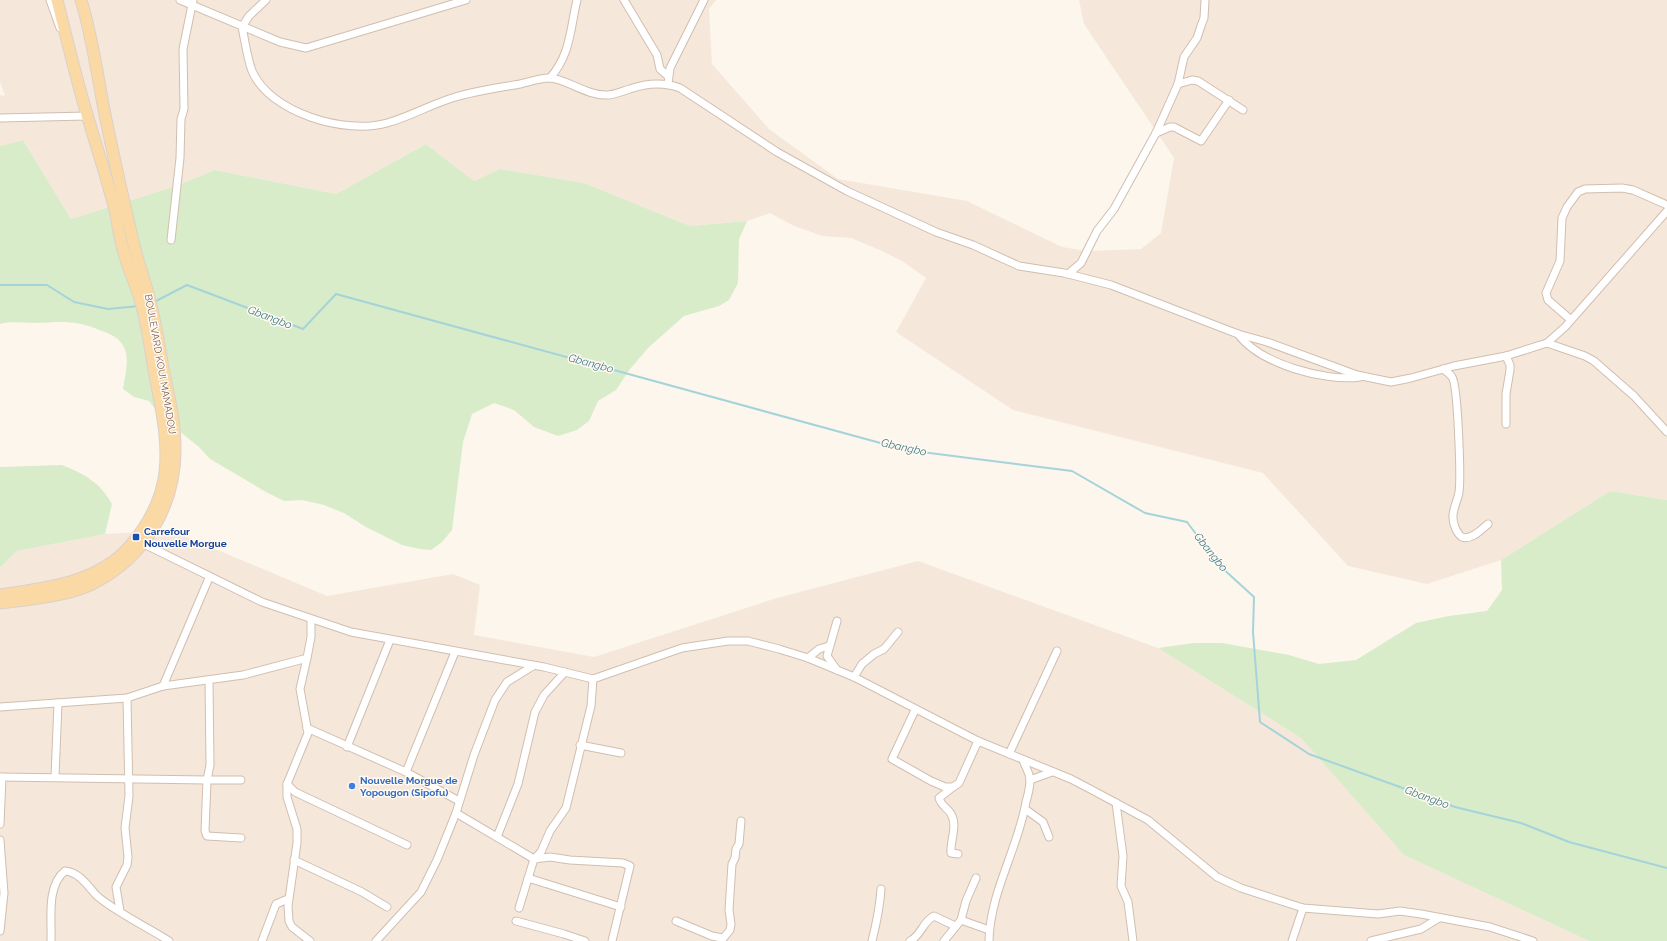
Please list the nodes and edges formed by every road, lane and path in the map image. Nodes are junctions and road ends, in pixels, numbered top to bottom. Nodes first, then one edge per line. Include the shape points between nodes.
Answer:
1 (50, 0) edge
2 (57, 0) edge
3 (81, 0) edge
4 (180, 0) edge
5 (266, 0) edge
6 (466, 0) edge
7 (577, 0) edge
8 (624, 0) edge
9 (704, 0) edge
10 (1205, 0) edge
11 (192, 2) edge
12 (242, 27) junction
13 (72, 60) junction
14 (550, 78) junction
15 (668, 80) junction
16 (1178, 84) junction
17 (1229, 100) junction
18 (1243, 110) dead end
19 (87, 116) junction
20 (0, 118) edge
21 (1156, 133) junction
22 (1667, 205) edge
23 (1667, 211) edge
24 (171, 240) dead end
25 (1075, 270) junction
26 (1068, 274) junction
27 (1083, 278) junction
28 (145, 298) junction
29 (149, 317) junction
30 (1571, 320) junction
31 (1238, 334) junction
32 (1547, 343) junction
33 (1506, 356) junction
34 (1443, 369) junction
35 (1363, 376) junction
36 (1506, 424) dead end
37 (1667, 432) edge
38 (1488, 524) dead end
39 (144, 544) junction
40 (209, 578) junction
41 (0, 595) edge
42 (0, 603) edge
43 (311, 619) junction
44 (837, 621) dead end
45 (898, 632) dead end
46 (390, 640) junction
47 (829, 646) junction
48 (1057, 651) dead end
49 (455, 652) junction
50 (307, 658) junction
51 (808, 658) junction
52 (533, 666) junction
53 (837, 670) junction
54 (565, 672) junction
55 (854, 677) junction
56 (593, 679) junction
57 (210, 680) junction
58 (162, 686) junction
59 (127, 698) junction
60 (58, 703) junction
61 (0, 707) edge
62 (915, 710) junction
63 (307, 728) junction
64 (978, 741) junction
65 (580, 745) junction
66 (347, 747) junction
67 (621, 753) dead end
68 (1009, 754) junction
69 (1023, 760) junction
70 (406, 772) junction
71 (1052, 772) junction
72 (1, 777) edge
73 (55, 777) junction
74 (129, 778) junction
75 (208, 780) junction
76 (241, 780) dead end
77 (1030, 780) junction
78 (287, 784) junction
79 (953, 787) junction
80 (459, 801) junction
81 (1116, 803) junction
82 (1025, 809) junction
83 (456, 813) junction
84 (741, 821) dead end
85 (0, 824) edge
86 (497, 837) junction
87 (1049, 837) dead end
88 (241, 838) dead end
89 (0, 840) edge
90 (407, 845) dead end
91 (958, 854) dead end
92 (534, 859) junction
93 (294, 860) junction
94 (528, 878) junction
95 (976, 878) dead end
96 (881, 889) dead end
97 (288, 899) junction
98 (387, 907) dead end
99 (621, 907) junction
100 (519, 908) dead end
101 (1303, 908) junction
102 (120, 911) junction
103 (1439, 918) junction
104 (676, 921) dead end
105 (516, 922) dead end
106 (958, 923) junction
107 (989, 930) junction
108 (0, 931) edge
109 (721, 939) edge
110 (51, 941) edge
111 (169, 941) edge
112 (262, 941) edge
113 (310, 941) edge
114 (376, 941) edge
115 (585, 941) edge
116 (612, 941) edge
117 (872, 941) edge
118 (910, 941) edge
119 (944, 941) edge
120 (989, 941) edge
121 (1132, 941) edge
122 (1292, 941) edge
123 (1371, 941) edge
124 (1534, 941) edge

1 - 13 street
2 - 13 main road, BOULEVARD KOUI MAMADOU
3 - 28 main road, BOULEVARD KOUI MAMADOU
4 - 11 street
5 - 12 street via 248,16
6 - 12 street via 306,48 280,42
7 - 14 street via 567,51 560,66
8 - 15 street via 657,55 660,69
9 - 15 street via 682,42
10 - 16 street via 1204,18 1197,38 1184,57
11 - 12 street
11 - 24 street via 183,49 184,109
12 - 14 street via 252,71 261,85 281,102 311,118 333,123 359,126 386,123 476,91
13 - 19 main road, BOULEVARD KOUI MAMADOU
14 - 15 street via 606,95
15 - 26 street via 777,152 862,199 1019,266
16 - 17 street via 1195,80
16 - 21 street
17 - 18 street
17 - 21 street via 1201,141 1174,127
19 - 20 street
19 - 28 main road, BOULEVARD KOUI MAMADOU via 115,210 125,256
21 - 25 street via 1114,209 1096,231
22 - 30 street via 1633,190 1622,188 1585,189 1572,198 1562,218 1560,260 1546,293 1548,300
23 - 30 street
25 - 26 street
25 - 27 street
26 - 27 street
27 - 31 street via 1111,285
28 - 29 main road, BOULEVARD KOUI MAMADOU
29 - 39 main road, BOULEVARD KOUI MAMADOU via 175,445 174,476 167,502
29 - 41 main road, BOULEVARD KOUI MAMADOU via 166,446 165,473 155,507 145,526 118,558 100,570 71,582 44,589
30 - 32 street
31 - 35 street
31 - 35 street via 1245,343 1262,354 1300,370 1329,378 1349,379
32 - 33 street
32 - 37 street via 1594,361 1634,396
33 - 34 street
33 - 36 street via 1510,365 1506,394
34 - 35 street via 1391,382
34 - 38 street via 1453,377 1457,398 1461,476 1453,521 1463,538 1470,538
39 - 40 street
39 - 42 main road, BOULEVARD KOUI MAMADOU via 116,570 92,584 55,595
40 - 43 street via 262,602
40 - 58 street
43 - 46 street via 351,632
43 - 50 street
44 - 47 street
45 - 55 street via 884,649 862,664
46 - 49 street
46 - 66 street
47 - 51 street via 819,649
47 - 53 street via 827,656
48 - 68 street
49 - 52 street
49 - 70 street
50 - 57 street via 243,675
50 - 63 street via 300,689
51 - 53 street
51 - 56 street via 748,641 728,641 682,648
52 - 54 street
52 - 80 street via 507,682 495,700
53 - 55 street
54 - 56 street
54 - 86 street via 544,695 535,712 518,784
55 - 62 street
56 - 65 street via 591,706
57 - 58 street
57 - 75 street
58 - 59 street
59 - 60 street
59 - 74 street
60 - 61 street
60 - 73 street
62 - 64 street
62 - 79 street via 892,760 945,788
63 - 66 street
63 - 78 street via 305,741
64 - 68 street
64 - 79 street via 959,783
65 - 67 street
65 - 92 street via 566,808 550,831 541,852
66 - 70 street
68 - 69 street
69 - 71 street
69 - 77 street
70 - 80 street
71 - 77 street
71 - 81 street
72 - 73 street
72 - 85 street
73 - 74 street
74 - 75 street
74 - 102 street via 125,828 128,857 127,865 116,887
75 - 76 street
75 - 88 street via 205,831 207,836
77 - 82 street
78 - 90 street via 295,792
78 - 93 street via 287,797 297,829
79 - 91 street via 939,798 951,813 954,824 951,853
80 - 83 street
81 - 101 street via 1160,828 1224,882
81 - 121 street via 1123,849 1121,886 1128,902
82 - 87 street via 1043,822
82 - 107 street via 1022,825 997,894
83 - 86 street
83 - 114 street via 421,892
84 - 109 street via 739,844 732,864 730,930
86 - 92 street
89 - 108 street via 4,893
92 - 94 street
92 - 99 street via 550,857 628,865 631,868
93 - 97 street
93 - 98 street via 362,892
94 - 99 street
94 - 100 street
95 - 106 street
96 - 117 street
97 - 112 street via 276,904
97 - 113 street via 289,921 292,927
99 - 116 street
101 - 103 street via 1378,914 1400,912
101 - 122 street
102 - 110 street via 73,873 65,871 58,880 51,901
102 - 111 street
103 - 123 street via 1421,928
103 - 124 street via 1490,927
104 - 109 street
105 - 115 street
106 - 107 street
106 - 118 street via 934,916 926,921 917,937
106 - 119 street
107 - 120 street

